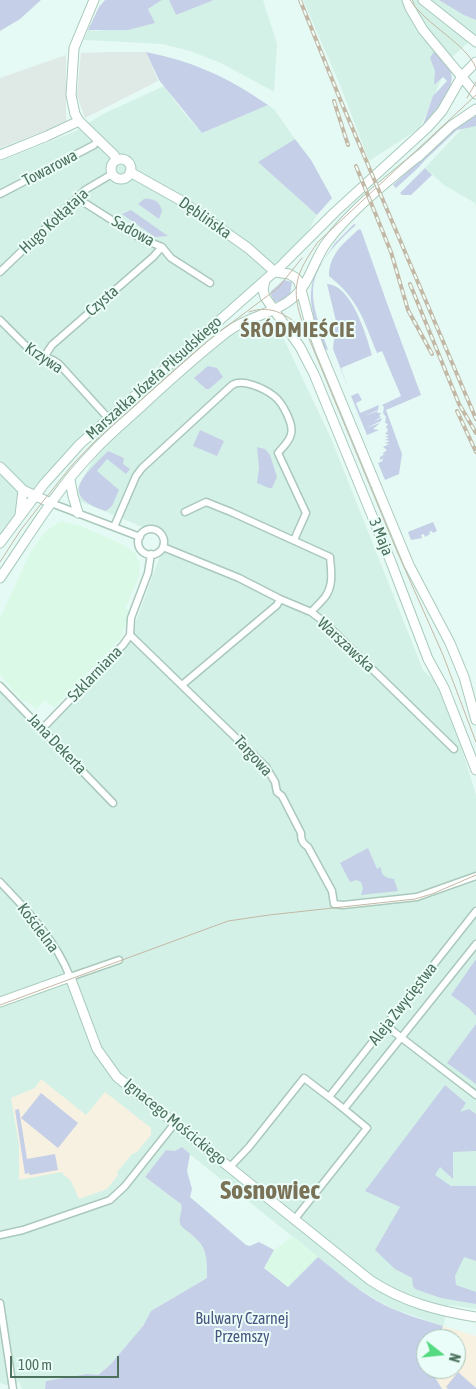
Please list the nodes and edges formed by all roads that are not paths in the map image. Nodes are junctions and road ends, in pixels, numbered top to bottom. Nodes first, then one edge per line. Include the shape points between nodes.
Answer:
1 (94, 0) edge
2 (407, 0) edge
3 (422, 0) edge
4 (476, 42) edge
5 (476, 62) edge
6 (462, 76) junction
7 (476, 94) edge
8 (476, 110) edge
9 (79, 121) junction
10 (98, 140) junction
11 (0, 155) edge
12 (116, 159) junction
13 (130, 172) junction
14 (112, 174) junction
15 (0, 194) edge
16 (77, 198) junction
17 (162, 247) junction
18 (0, 272) edge
19 (275, 272) junction
20 (265, 280) junction
21 (210, 283) dead end
22 (302, 288) junction
23 (274, 310) junction
24 (254, 318) junction
25 (0, 320) edge
26 (284, 324) junction
27 (44, 357) junction
28 (109, 419) junction
29 (0, 467) edge
30 (70, 480) junction
31 (24, 490) junction
32 (34, 496) junction
33 (51, 503) junction
34 (185, 512) dead end
35 (78, 513) junction
36 (20, 515) junction
37 (114, 527) junction
38 (140, 537) junction
39 (294, 540) junction
40 (0, 543) edge
41 (163, 547) junction
42 (151, 554) junction
43 (0, 578) edge
44 (280, 599) junction
45 (312, 612) junction
46 (130, 635) junction
47 (182, 685) junction
48 (0, 686) edge
49 (474, 707) edge
50 (476, 720) edge
51 (42, 729) junction
52 (454, 749) dead end
53 (476, 770) edge
54 (113, 803) dead end
55 (476, 876) edge
56 (0, 882) edge
57 (476, 912) edge
58 (476, 944) edge
59 (119, 960) dead end
60 (70, 977) junction
61 (0, 1002) edge
62 (387, 1025) junction
63 (401, 1037) junction
64 (476, 1095) edge
65 (329, 1097) junction
66 (344, 1109) junction
67 (175, 1124) junction
68 (230, 1167) junction
69 (294, 1220) junction
70 (0, 1235) edge
71 (0, 1303) edge
72 (476, 1318) edge
73 (13, 1389) edge

1 - 9 main road via 74,48 71,95
2 - 6 main road via 424,30
3 - 4 main road
5 - 6 main road, Marszałka Józefa Piłsudskiego
6 - 7 main road
6 - 19 main road, Marszałka Józefa Piłsudskiego via 435,120
8 - 22 main road via 451,126 333,235 317,257
9 - 10 main road
9 - 11 main road
10 - 12 main road
10 - 15 street, Towarowa
12 - 13 main road via 128,161
12 - 14 main road via 111,166
13 - 14 main road via 121,179
13 - 19 main road, Dęblińska via 180,200 248,248
14 - 16 street, Hugo Kołłątaja
16 - 17 street, Sadowa via 140,238
16 - 18 street, Hugo Kołłątaja
17 - 21 street, Sadowa via 171,258
17 - 27 street, Czysta via 52,345
19 - 20 main road, Marszałka Józefa Piłsudskiego
19 - 22 main road via 294,277
20 - 23 main road via 264,293
20 - 28 main road, Marszałka Józefa Piłsudskiego
22 - 23 main road
22 - 49 main road, 3 Maja via 320,350 409,565 450,643
23 - 24 main road, Marszałka Józefa Piłsudskiego
23 - 26 main road, 3 Maja
24 - 26 main road via 272,318
24 - 30 main road, Marszałka Józefa Piłsudskiego via 243,321 228,332 159,390 91,453
25 - 27 street, Krzywa via 26,348
26 - 53 main road, 3 Maja via 314,374
27 - 28 street, Krzywa via 59,364
28 - 32 main road, Marszałka Józefa Piłsudskiego via 80,444
29 - 31 main road
30 - 33 main road, Marszałka Józefa Piłsudskiego
30 - 35 main road
31 - 32 main road
31 - 36 main road
32 - 33 main road
32 - 36 main road, Marszałka Józefa Piłsudskiego
33 - 35 street
33 - 43 main road, Marszałka Józefa Piłsudskiego
34 - 39 street via 206,502
35 - 37 street
36 - 40 main road, Marszałka Józefa Piłsudskiego
37 - 38 street
37 - 39 street via 142,468 235,383 247,383 275,396 289,418 291,436 278,453 306,513
38 - 41 street via 146,530 155,529 162,535
38 - 42 street via 139,545 143,552
39 - 45 street via 330,556 330,587
41 - 42 street
41 - 44 street, Warszawska via 239,578
42 - 46 street, Szklarniana via 148,573 131,618
44 - 45 street, Warszawska
44 - 47 street via 277,605
45 - 52 street, Warszawska
46 - 47 street, Targowa
46 - 51 street, Szklarniana
47 - 55 street, Targowa via 270,773 277,792 301,833 303,844 308,847 332,891 334,904 418,897
48 - 51 street, Jana Dekerta
49 - 50 main road, 3 Maja
51 - 54 street, Jana Dekerta
56 - 60 street, Kościelna via 47,937
57 - 62 street, Aleja Zwycięstwa
58 - 63 street, Aleja Zwycięstwa
59 - 60 street
60 - 61 main road
60 - 67 main road, Ignacego Mościckiego via 102,1058 117,1077
62 - 63 street
62 - 65 street, Aleja Zwycięstwa
63 - 64 street
63 - 66 street, Aleja Zwycięstwa
65 - 66 street
65 - 68 street via 304,1078
66 - 69 street via 367,1128
67 - 68 main road, Ignacego Mościckiego
67 - 70 street via 110,1200
68 - 69 main road, Ignacego Mościckiego
69 - 72 main road, Ignacego Mościckiego via 366,1277 391,1292 425,1307
71 - 73 street

